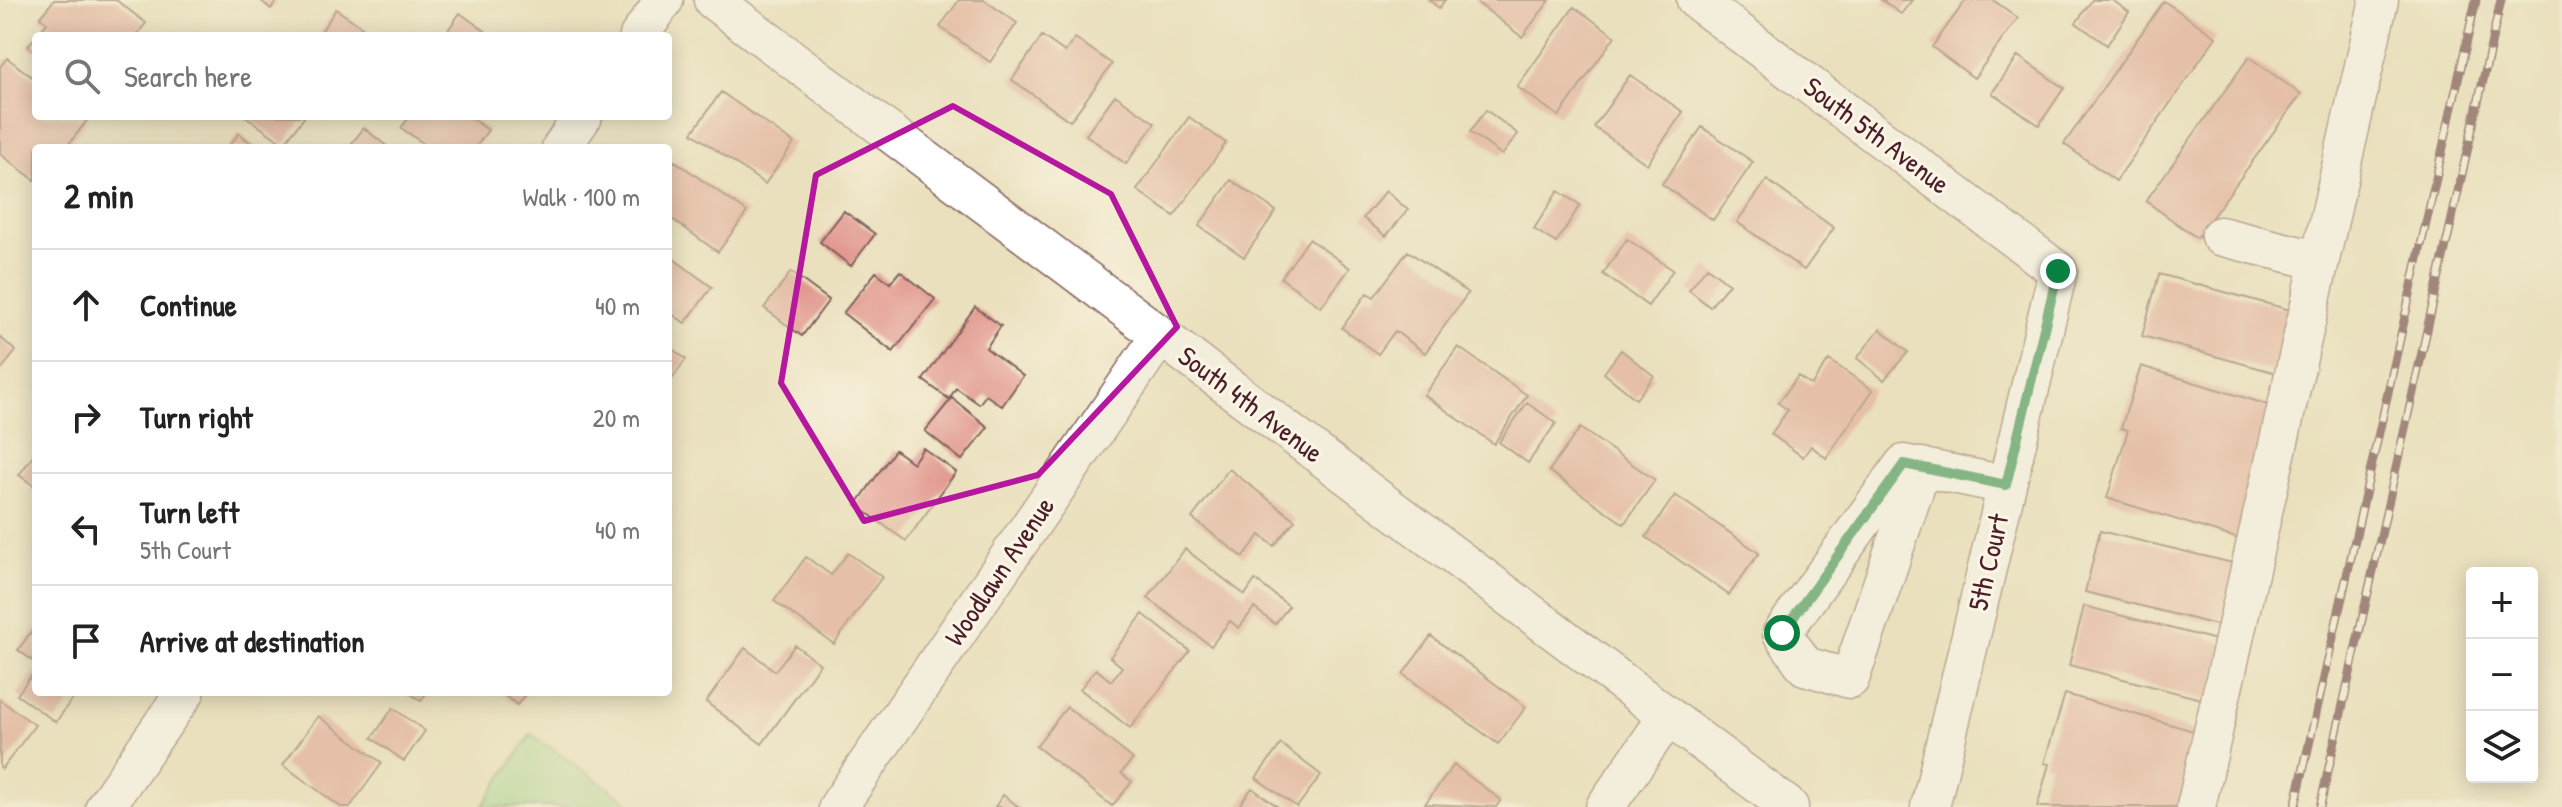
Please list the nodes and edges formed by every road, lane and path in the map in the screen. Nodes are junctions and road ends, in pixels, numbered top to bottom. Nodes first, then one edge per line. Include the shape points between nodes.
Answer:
1 (664, 0) edge
2 (713, 0) edge
3 (1696, 0) edge
4 (2372, 4) edge
5 (642, 32) edge
6 (580, 120) edge
7 (564, 144) edge
8 (2220, 236) dead end
9 (2320, 261) junction
10 (2058, 271) joint
11 (1160, 336) junction
12 (1922, 467) junction
13 (2006, 485) junction
14 (182, 696) edge
15 (1668, 716) junction
16 (105, 807) edge
17 (838, 807) edge
18 (1605, 807) edge
19 (1789, 807) edge
20 (1930, 807) edge
21 (2196, 807) edge

1 - 5 street
2 - 11 street, South 4th Avenue
3 - 10 street, South 5th Avenue
4 - 9 street
6 - 7 street
8 - 9 street
9 - 21 street
10 - 13 street, 5th Court
11 - 15 street, South 4th Avenue
11 - 17 street, Woodlawn Avenue
12 - 12 street via 1904,464 1782,633 1805,666 1850,679
12 - 13 street
13 - 20 street, 5th Court
14 - 16 street
15 - 18 street
15 - 19 street, South 4th Avenue

